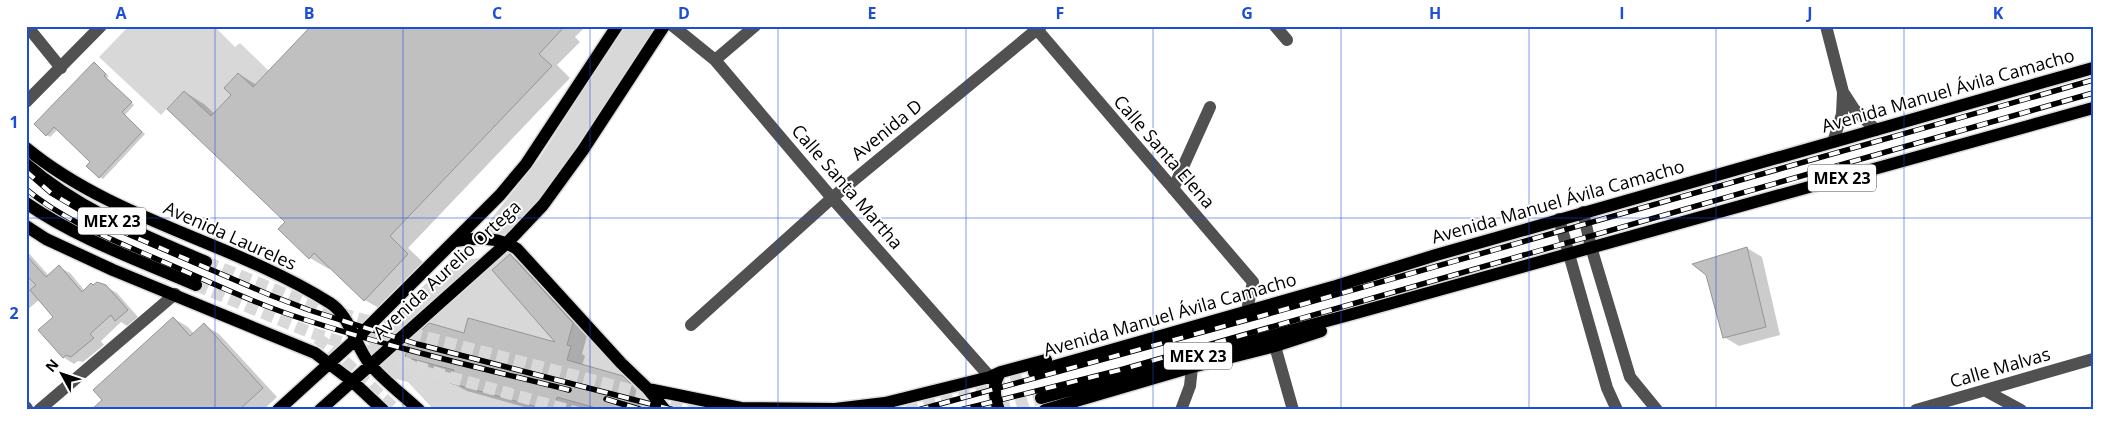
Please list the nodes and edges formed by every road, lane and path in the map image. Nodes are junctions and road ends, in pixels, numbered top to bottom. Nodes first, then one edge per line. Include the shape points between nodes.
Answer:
1 (27, 26) edge
2 (102, 26) edge
3 (617, 26) edge
4 (664, 26) edge
5 (673, 26) edge
6 (756, 26) edge
7 (1275, 26) edge
8 (1826, 26) edge
9 (1037, 27) edge
10 (1287, 40) dead end
11 (715, 60) junction
12 (61, 68) junction
13 (2093, 68) edge
14 (1843, 92) junction
15 (26, 102) edge
16 (1210, 107) dead end
17 (2093, 108) edge
18 (1876, 130) junction
19 (1833, 142) junction
20 (26, 148) edge
21 (26, 164) edge
22 (1173, 189) junction
23 (832, 198) junction
24 (26, 203) edge
25 (1583, 212) junction
26 (1559, 219) junction
27 (26, 226) edge
28 (455, 241) junction
29 (507, 243) junction
30 (1591, 247) junction
31 (1569, 253) junction
32 (206, 262) tunnel mouth
33 (1394, 267) junction
34 (196, 284) tunnel mouth
35 (175, 294) junction
36 (1248, 305) junction
37 (1356, 313) junction
38 (691, 325) dead end
39 (354, 340) junction
40 (1275, 346) junction
41 (2093, 359) edge
42 (330, 363) junction
43 (371, 365) junction
44 (1192, 367) junction
45 (1034, 372) tunnel mouth
46 (995, 374) junction
47 (352, 381) junction
48 (648, 389) junction
49 (1986, 390) junction
50 (1043, 404) edge
51 (39, 410) edge
52 (278, 410) edge
53 (320, 410) edge
54 (383, 410) edge
55 (419, 410) edge
56 (664, 410) edge
57 (999, 410) edge
58 (1181, 410) edge
59 (1293, 410) edge
60 (1617, 410) edge
61 (1657, 410) edge
62 (1916, 410) edge
63 (2021, 410) edge

1 - 12 street
2 - 12 street
3 - 28 main road, Avenida Aurelio Ortega via 526,164
4 - 29 main road, Avenida Aurelio Ortega via 562,181
5 - 11 street, Calle Santa Martha
6 - 11 street
7 - 10 street
8 - 14 street
9 - 22 street, Calle Santa Elena
9 - 23 street, Avenida D
11 - 23 street, Calle Santa Martha
12 - 15 street
13 - 18 main road, Avenida Manuel Ávila Camacho / MEX 23
14 - 18 street via 1854,109
14 - 19 street via 1842,114
16 - 22 street
17 - 30 main road, MEX 23
18 - 19 main road, Avenida Manuel Ávila Camacho / MEX 23
19 - 25 main road, Avenida Manuel Ávila Camacho / MEX 23
20 - 39 main road, Avenida Laureles via 65,177 108,201 284,278 331,304 345,320
21 - 32 main road, Avenida Laureles / MEX 23 via 62,193 111,220
22 - 36 street, Calle Santa Elena via 1253,282
23 - 38 street, Avenida D
23 - 46 street, Calle Santa Martha
24 - 34 main road, MEX 23 via 75,233
25 - 26 main road, Avenida Manuel Ávila Camacho / MEX 23
25 - 30 street
26 - 31 street
26 - 33 main road, Avenida Manuel Ávila Camacho / MEX 23
27 - 35 main road via 46,239
28 - 29 main road via 487,238
28 - 39 main road, Avenida Aurelio Ortega
29 - 43 main road, Avenida Aurelio Ortega
29 - 48 main road via 517,249
30 - 31 main road, MEX 23
30 - 61 street via 1630,376
31 - 37 main road, MEX 23
31 - 60 street via 1607,388
33 - 36 main road via 1341,278
33 - 45 main road, Avenida Manuel Ávila Camacho / MEX 23
35 - 42 main road
35 - 51 street
36 - 46 main road
37 - 40 main road via 1343,323
37 - 50 main road, MEX 23
39 - 42 main road, Avenida Aurelio Ortega
39 - 43 main road, Avenida Laureles
40 - 44 main road
40 - 59 street
41 - 49 street, Calle Malvas
42 - 47 main road
42 - 52 main road, Avenida Aurelio Ortega
43 - 47 main road, Avenida Aurelio Ortega
43 - 55 main road, Avenida Laureles
44 - 50 main road
44 - 58 street via 1189,392
46 - 48 main road via 885,403 835,409 741,408
46 - 57 main road
47 - 53 main road, Avenida Aurelio Ortega
47 - 54 main road
48 - 56 main road
49 - 62 street, Calle Malvas
49 - 63 street

